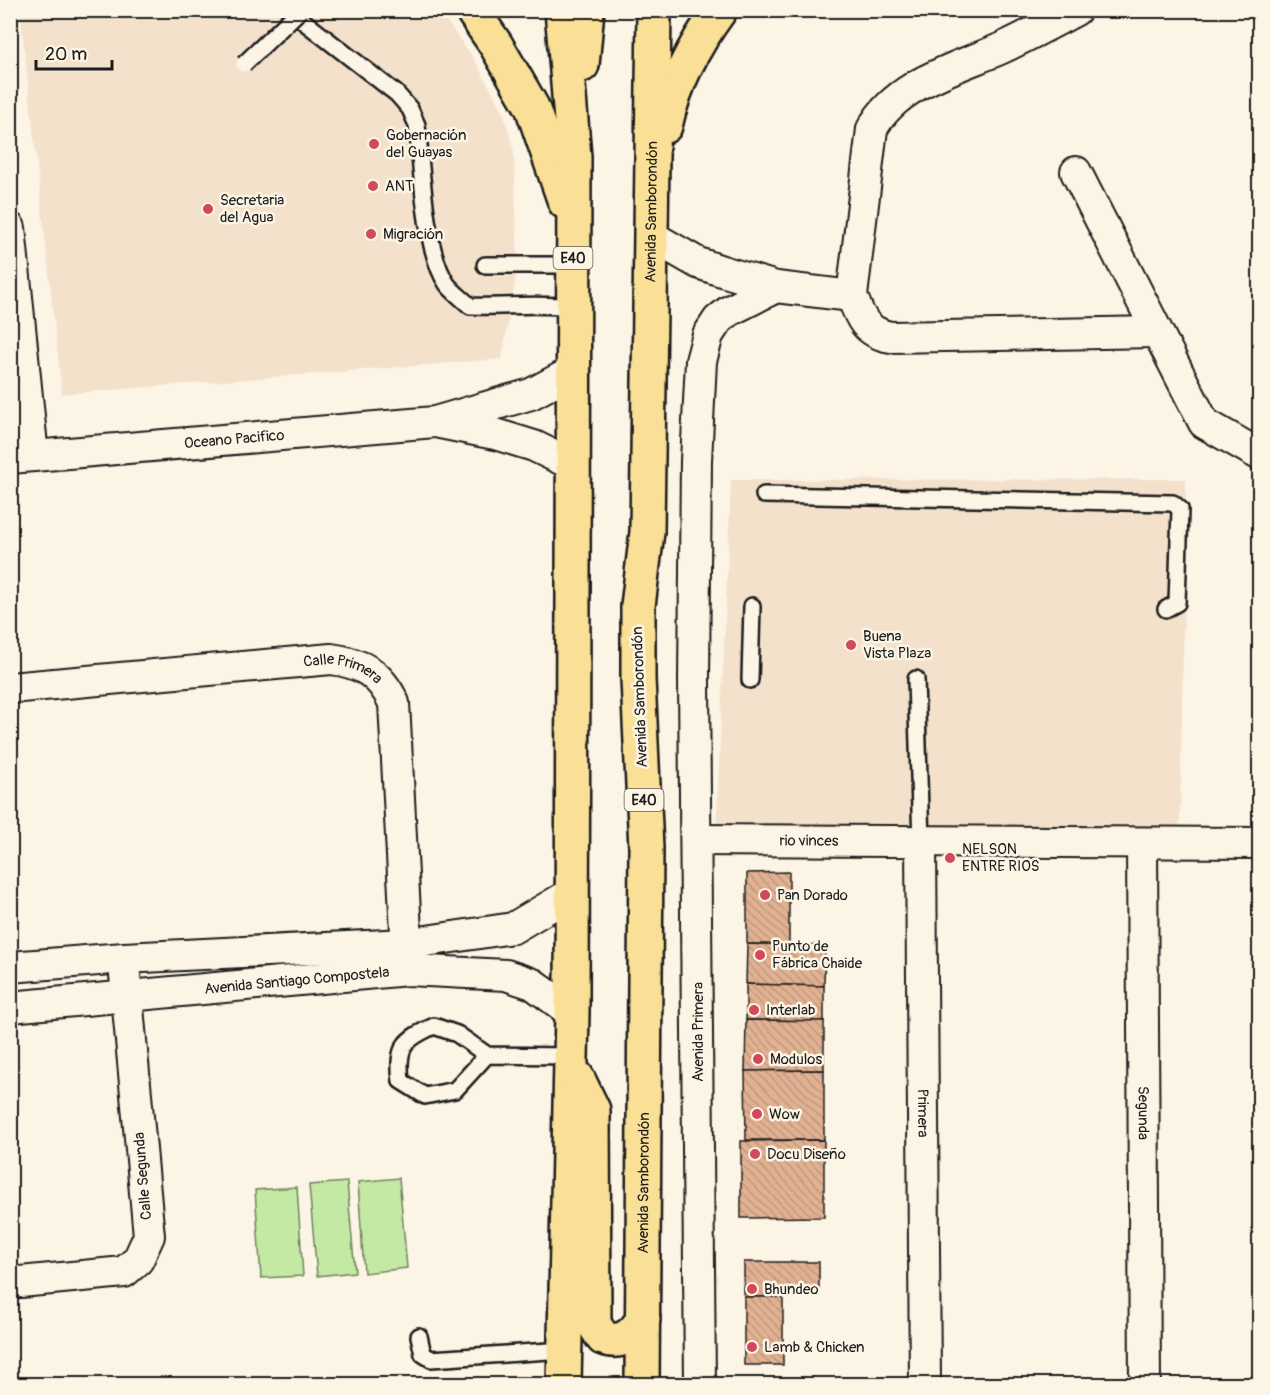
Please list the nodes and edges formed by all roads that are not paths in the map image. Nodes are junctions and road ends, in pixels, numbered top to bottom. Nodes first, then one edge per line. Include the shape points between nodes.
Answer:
1 (289, 10) edge
2 (300, 10) edge
3 (472, 10) edge
4 (562, 10) edge
5 (587, 10) edge
6 (635, 10) edge
7 (654, 10) edge
8 (720, 10) edge
9 (1076, 10) edge
10 (244, 64) dead end
11 (653, 110) junction
12 (574, 157) junction
13 (1076, 172) dead end
14 (652, 221) junction
15 (573, 224) junction
16 (11, 229) edge
17 (484, 265) dead end
18 (573, 265) junction
19 (13, 278) edge
20 (776, 287) junction
21 (852, 296) junction
22 (573, 307) junction
23 (1156, 332) junction
24 (572, 372) junction
25 (435, 422) junction
26 (1260, 455) edge
27 (22, 457) edge
28 (573, 465) junction
29 (764, 495) dead end
30 (752, 606) dead end
31 (1166, 609) dead end
32 (916, 679) dead end
33 (750, 680) dead end
34 (10, 688) edge
35 (696, 840) junction
36 (921, 843) junction
37 (1142, 843) junction
38 (1260, 843) edge
39 (572, 892) junction
40 (407, 957) junction
41 (124, 958) junction
42 (10, 967) edge
43 (127, 994) junction
44 (10, 1007) edge
45 (572, 1013) junction
46 (486, 1055) junction
47 (571, 1060) junction
48 (10, 1283) edge
49 (643, 1319) junction
50 (418, 1336) dead end
51 (564, 1350) junction
52 (564, 1384) edge
53 (642, 1384) edge
54 (700, 1384) edge
55 (925, 1384) edge
56 (1145, 1384) edge

1 - 22 lane via 397,94 410,109 417,125 430,231 447,284 470,306
2 - 10 lane, bridge
3 - 15 highway via 532,107
4 - 12 highway, E40
5 - 12 highway
6 - 11 highway
7 - 11 highway, Avenida Samborondón / E40
8 - 14 highway via 677,83 664,129
9 - 21 street via 913,87 879,116 872,129
11 - 14 highway, Avenida Samborondón / E40
12 - 15 highway, E40
13 - 23 street
14 - 20 street via 698,263
14 - 49 highway, Avenida Samborondón / E40 via 647,532 638,606 646,848
15 - 18 highway, E40
16 - 19 street, Oceano Pacifico
17 - 18 lane
18 - 22 highway, E40
19 - 27 street, Oceano Pacifico
20 - 21 street
20 - 35 street, Avenida Primera via 729,310 718,320 708,335 701,361 696,461
21 - 23 street via 870,331 891,337
22 - 24 highway, E40
23 - 26 street via 1204,423
24 - 25 street, Oceano Pacifico via 531,394
24 - 28 highway, E40
25 - 27 street, Oceano Pacifico
25 - 28 street, Oceano Pacifico via 534,446
28 - 39 highway, E40
29 - 31 lane via 1173,504 1180,509 1177,603
30 - 33 lane
32 - 36 lane
34 - 40 street, Calle Primera via 331,659 353,662 371,674 385,684 394,703
35 - 36 street, rio vinces
35 - 54 street, Avenida Primera
36 - 37 street, rio vinces
36 - 55 street, Primera
37 - 38 street, rio vinces
37 - 56 street, Segunda
39 - 40 street, Avenida Santiago Compostela via 513,928
39 - 45 highway, E40
40 - 41 street, Avenida Santiago Compostela
40 - 43 street, Avenida Santiago Compostela
40 - 45 street, Avenida Santiago Compostela via 506,975 533,984
41 - 42 street, Avenida Santiago Compostela
41 - 43 street, Calle Segunda
43 - 44 street, Avenida Santiago Compostela
43 - 48 street, Calle Segunda via 149,1236 138,1260 124,1272
45 - 47 highway, E40
46 - 46 lane via 457,1034 434,1026 410,1037 398,1059 401,1082 425,1096 455,1090
46 - 47 lane
47 - 49 highway via 593,1110 594,1324 603,1338 615,1341 632,1335
47 - 51 highway, E40
49 - 53 highway, Avenida Samborondón / E40
50 - 51 lane via 423,1354 431,1359
51 - 52 highway, E40

